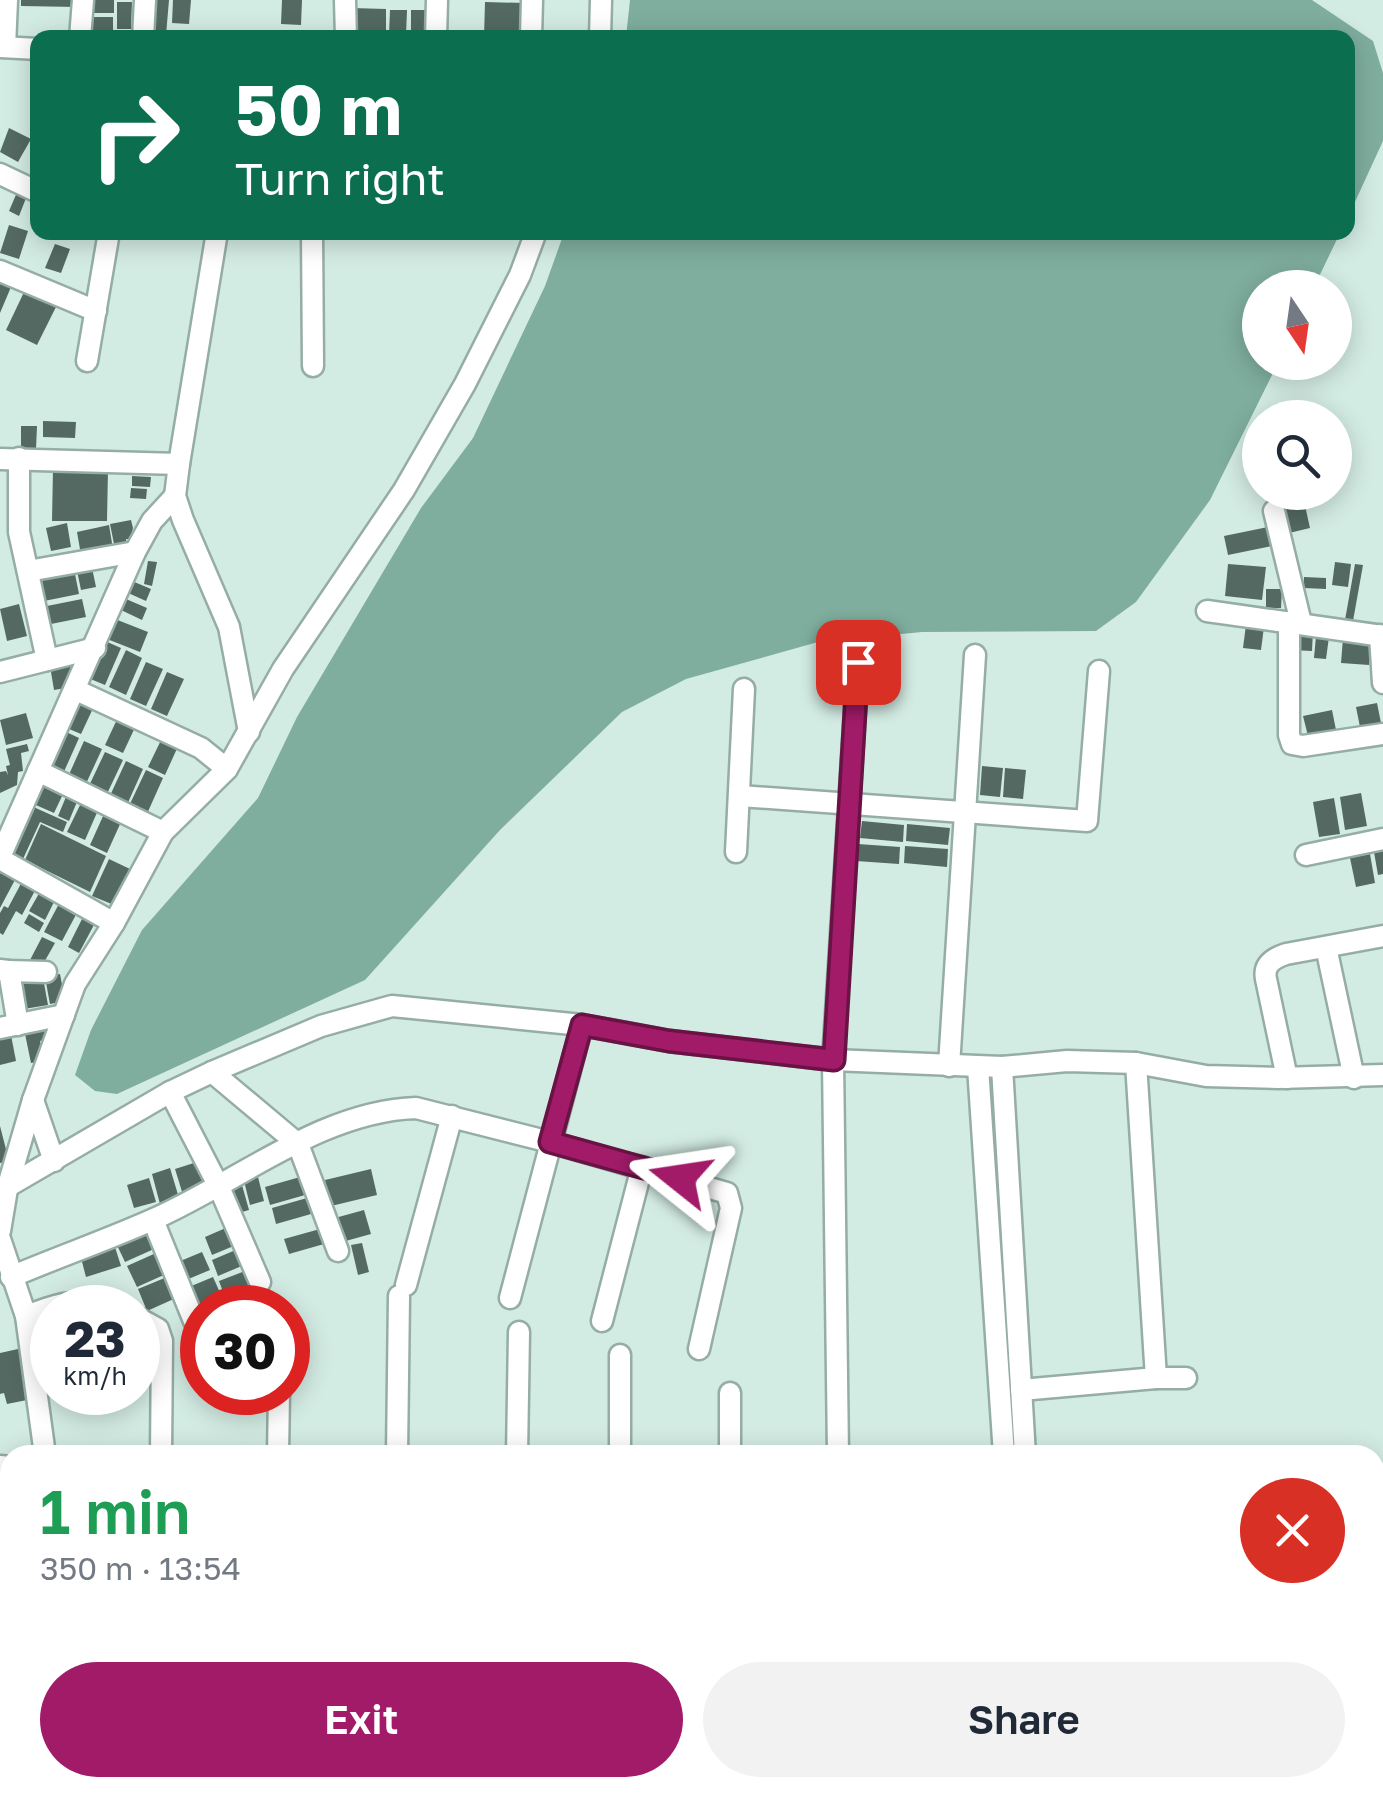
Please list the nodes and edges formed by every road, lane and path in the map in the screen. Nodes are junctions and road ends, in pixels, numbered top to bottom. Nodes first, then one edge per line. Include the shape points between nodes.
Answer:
1 (7, 0) edge
2 (83, 0) edge
3 (146, 0) edge
4 (345, 0) edge
5 (438, 0) edge
6 (532, 0) edge
7 (601, 0) edge
8 (81, 30) edge
9 (144, 30) edge
10 (346, 30) edge
11 (436, 30) edge
12 (531, 30) edge
13 (600, 30) edge
14 (2, 47) edge
15 (30, 49) edge
16 (0, 174) edge
17 (30, 188) edge
18 (108, 240) edge
19 (216, 240) edge
20 (312, 240) edge
21 (533, 240) edge
22 (0, 271) edge
23 (96, 312) junction
24 (87, 361) dead end
25 (312, 366) dead end
26 (10, 458) edge
27 (179, 464) junction
28 (176, 496) junction
29 (1274, 512) dead end
30 (136, 552) junction
31 (28, 572) junction
32 (1206, 612) dead end
33 (1295, 622) junction
34 (1382, 636) edge
35 (95, 648) junction
36 (975, 655) dead end
37 (47, 660) junction
38 (858, 662) dead end
39 (0, 672) edge
40 (1099, 672) dead end
41 (1383, 683) edge
42 (744, 689) dead end
43 (76, 690) junction
44 (249, 732) junction
45 (1383, 734) edge
46 (227, 769) junction
47 (38, 771) junction
48 (740, 796) junction
49 (848, 802) junction
50 (966, 810) junction
51 (163, 832) junction
52 (1383, 839) edge
53 (736, 852) dead end
54 (1306, 854) dead end
55 (0, 858) edge
56 (114, 922) junction
57 (1383, 936) edge
58 (1326, 946) junction
59 (4, 971) edge
60 (46, 972) dead end
61 (64, 1016) junction
62 (582, 1025) junction
63 (9, 1026) edge
64 (834, 1060) junction
65 (1136, 1063) junction
66 (949, 1066) junction
67 (978, 1067) junction
68 (1002, 1067) junction
69 (212, 1072) junction
70 (1383, 1075) edge
71 (1288, 1078) junction
72 (1354, 1078) junction
73 (170, 1092) junction
74 (33, 1100) junction
75 (452, 1116) junction
76 (550, 1142) junction
77 (298, 1144) junction
78 (54, 1161) junction
79 (642, 1167) junction
80 (218, 1187) junction
81 (4, 1190) edge
82 (153, 1220) junction
83 (0, 1231) edge
84 (0, 1239) edge
85 (338, 1251) dead end
86 (10, 1277) junction
87 (260, 1282) dead end
88 (180, 1286) edge
89 (510, 1298) dead end
90 (30, 1314) edge
91 (26, 1316) junction
92 (602, 1320) dead end
93 (519, 1332) dead end
94 (160, 1334) edge
95 (699, 1349) dead end
96 (620, 1355) dead end
97 (1156, 1378) junction
98 (1186, 1378) dead end
99 (1021, 1390) junction
100 (730, 1393) dead end
101 (279, 1415) edge
102 (44, 1445) edge
103 (162, 1445) edge
104 (278, 1445) edge
105 (396, 1445) edge
106 (518, 1445) edge
107 (620, 1445) edge
108 (730, 1445) edge
109 (838, 1445) edge
110 (1003, 1445) edge
111 (1024, 1445) edge

1 - 14 street
2 - 8 street
3 - 9 street
4 - 10 street
5 - 11 street
6 - 12 street
7 - 13 street
14 - 15 street
16 - 17 street
18 - 23 street
19 - 27 street
20 - 25 street
21 - 44 street via 466,384
22 - 23 street
23 - 24 street
26 - 27 street
26 - 31 street
27 - 28 street
28 - 30 street
28 - 44 street via 229,627
29 - 33 street
30 - 31 street
30 - 35 street
31 - 37 street
32 - 33 street
33 - 34 street
33 - 45 street via 1292,744
34 - 41 street
35 - 37 street
35 - 43 street
36 - 50 street
37 - 39 street
38 - 49 street
40 - 50 street via 1087,822
42 - 48 street
43 - 46 street via 202,748
43 - 47 street
44 - 46 street
46 - 51 street
47 - 51 street
47 - 55 street
48 - 49 street
48 - 53 street
49 - 50 street
49 - 64 street
50 - 66 street
51 - 56 street
52 - 54 street
55 - 56 street
56 - 61 street via 75,984
57 - 58 street
58 - 71 street via 1275,958 1265,974
58 - 72 street
59 - 60 street
59 - 63 street
61 - 63 street
61 - 74 street
62 - 64 street
62 - 69 street via 392,1006 322,1026
62 - 76 street
64 - 66 street
64 - 109 street
65 - 68 street
65 - 71 street via 1206,1076
65 - 97 street
66 - 67 street
67 - 68 street
67 - 110 street
68 - 99 street
69 - 73 street
69 - 77 street
70 - 72 street
71 - 72 street
73 - 78 street
73 - 80 street
74 - 78 street
74 - 81 street
75 - 76 street
75 - 77 street via 395,1108
75 - 105 street via 402,1290
76 - 79 street
76 - 89 street
77 - 80 street
77 - 85 street
78 - 81 street
79 - 92 street
79 - 95 street via 718,1188 731,1198
80 - 82 street
80 - 87 street
81 - 83 street
82 - 86 street
82 - 88 street
84 - 86 street
86 - 91 street
90 - 91 street
91 - 102 street
93 - 106 street
94 - 103 street
96 - 107 street
97 - 98 street
97 - 99 street
99 - 111 street
100 - 108 street
101 - 104 street

